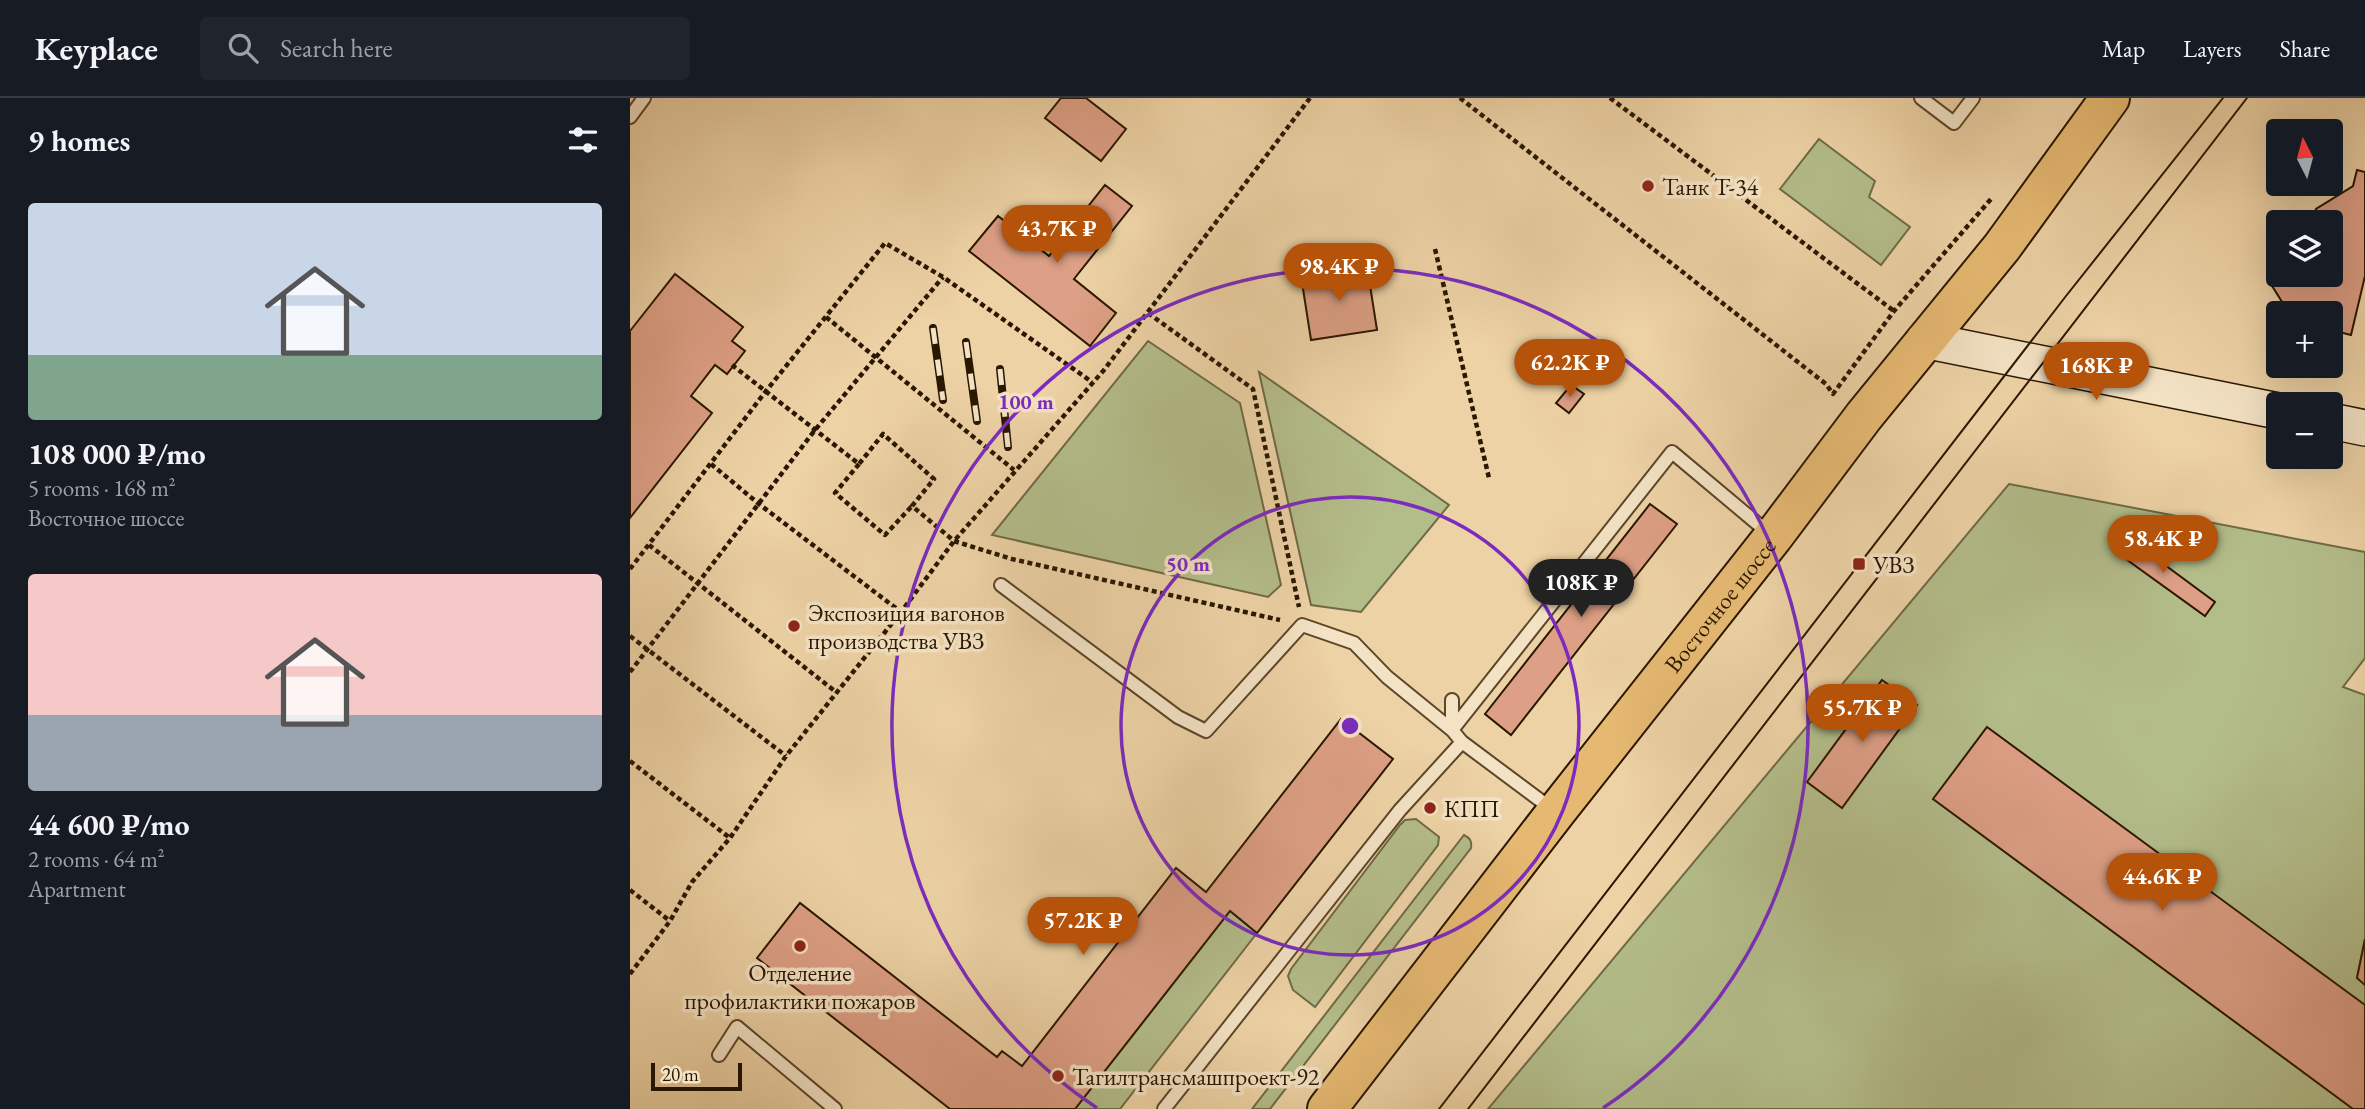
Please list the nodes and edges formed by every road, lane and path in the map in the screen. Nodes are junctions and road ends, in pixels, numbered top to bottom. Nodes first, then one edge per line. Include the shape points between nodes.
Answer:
1 (645, 98) edge
2 (1310, 98) edge
3 (1460, 98) edge
4 (1610, 98) edge
5 (1921, 98) edge
6 (1973, 98) edge
7 (2110, 98) edge
8 (630, 117) edge
9 (1970, 222) dead end
10 (1435, 249) dead end
11 (943, 277) junction
12 (1894, 311) junction
13 (1148, 313) junction
14 (826, 317) junction
15 (1924, 340) junction
16 (876, 358) junction
17 (732, 365) dead end
18 (1093, 383) junction
19 (766, 391) junction
20 (2266, 409) edge
21 (2343, 423) edge
22 (2365, 428) edge
23 (815, 430) junction
24 (711, 464) junction
25 (859, 464) junction
26 (1014, 470) junction
27 (1489, 478) dead end
28 (759, 504) junction
29 (912, 506) junction
30 (1773, 537) junction
31 (954, 541) junction
32 (649, 545) junction
33 (630, 569) edge
34 (698, 583) junction
35 (1000, 585) dead end
36 (901, 612) junction
37 (1302, 625) junction
38 (630, 636) edge
39 (646, 650) junction
40 (630, 671) edge
41 (836, 692) junction
42 (1452, 700) dead end
43 (1452, 730) junction
44 (1462, 742) junction
45 (786, 756) junction
46 (630, 761) edge
47 (1556, 813) junction
48 (730, 838) junction
49 (630, 890) edge
50 (670, 921) junction
51 (630, 974) edge
52 (719, 1055) dead end
53 (835, 1109) edge
54 (1164, 1109) edge
55 (1327, 1109) edge

1 - 8 lane
2 - 13 path
3 - 12 path via 1833,394
4 - 12 path
5 - 6 lane via 1954,123
7 - 15 main road, Восточное шоссе via 2002,247
9 - 12 path
10 - 27 path
11 - 14 path via 885,243
11 - 16 path
11 - 18 path
13 - 18 path
13 - 37 path via 1253,389
14 - 16 path
14 - 19 path
15 - 20 street
15 - 30 main road, Восточное шоссе
16 - 23 path
16 - 26 path
17 - 19 path
18 - 26 path
19 - 23 path
19 - 24 path
21 - 22 street
23 - 25 path
23 - 28 path
24 - 28 path
24 - 32 path
25 - 29 path via 884,434 934,479
25 - 29 path via 835,493 885,535
26 - 31 path
28 - 34 path
28 - 36 path
29 - 31 path
30 - 43 lane via 1668,449
30 - 47 main road, Восточное шоссе
31 - 36 path
31 - 37 path via 1012,559
32 - 33 path
32 - 34 path
34 - 39 path
34 - 41 path
35 - 37 lane via 1178,717 1206,731
36 - 41 path
37 - 43 lane via 1354,643 1387,677
38 - 39 path
39 - 40 path
39 - 45 path
41 - 45 path
42 - 43 lane
43 - 44 lane
44 - 47 lane
44 - 54 lane via 1400,810
45 - 48 path
46 - 48 path
47 - 55 main road, Восточное шоссе
48 - 50 path via 692,882
49 - 50 path
50 - 51 path
52 - 53 lane via 737,1027

